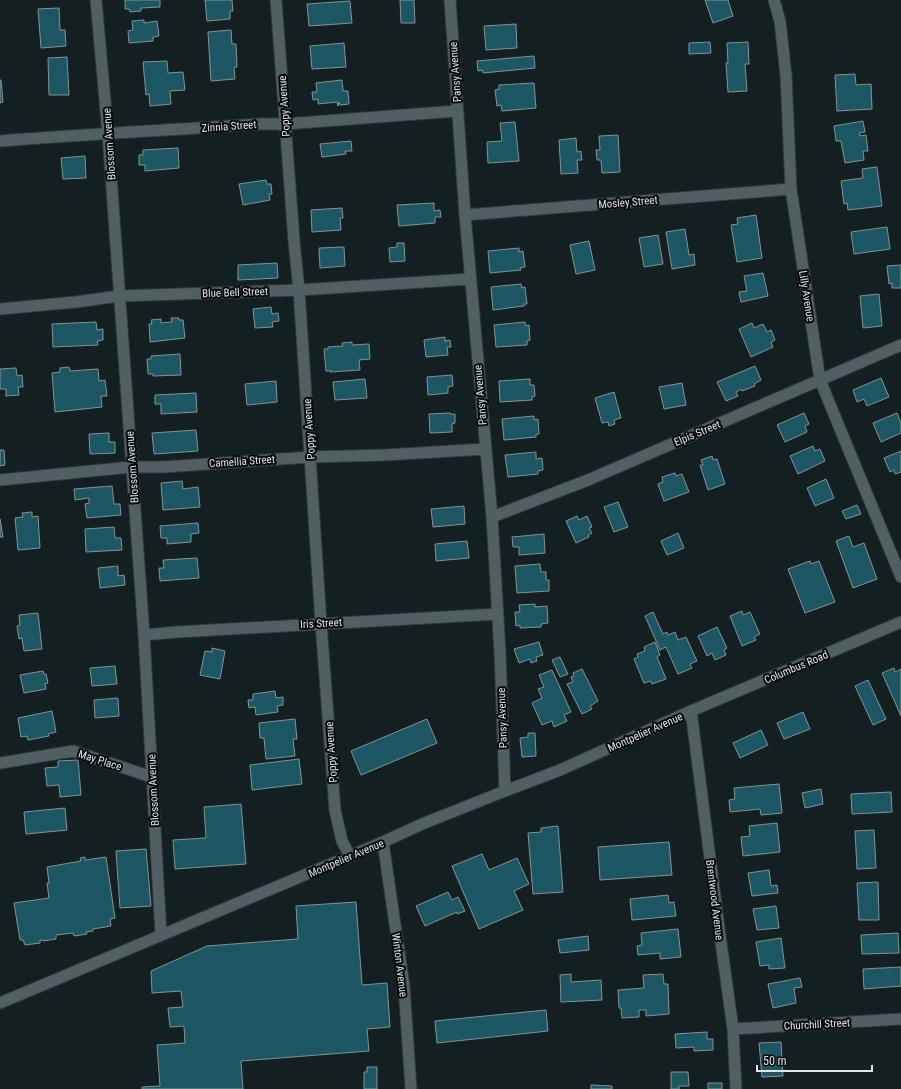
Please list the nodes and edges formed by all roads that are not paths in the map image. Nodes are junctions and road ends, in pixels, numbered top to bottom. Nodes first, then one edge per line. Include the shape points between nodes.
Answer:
1 (96, 0) edge
2 (276, 0) edge
3 (450, 0) edge
4 (774, 0) edge
5 (457, 110) junction
6 (285, 124) junction
7 (108, 134) junction
8 (0, 141) edge
9 (791, 189) junction
10 (465, 215) junction
11 (470, 279) junction
12 (299, 290) junction
13 (119, 296) junction
14 (0, 309) edge
15 (901, 345) edge
16 (820, 380) junction
17 (485, 449) junction
18 (311, 457) junction
19 (132, 467) junction
20 (0, 480) edge
21 (492, 517) junction
22 (901, 577) edge
23 (498, 614) junction
24 (901, 622) edge
25 (321, 623) junction
26 (144, 635) junction
27 (691, 711) junction
28 (0, 763) edge
29 (152, 777) junction
30 (505, 791) junction
31 (383, 842) junction
32 (350, 856) junction
33 (161, 934) junction
34 (0, 1003) edge
35 (901, 1019) edge
36 (733, 1029) junction
37 (411, 1089) edge
38 (736, 1089) edge

1 - 7 street, Blossom Avenue
2 - 6 street, Poppy Avenue
3 - 5 street, Pansy Avenue
4 - 9 street, Lilly Avenue via 780,21 786,75
5 - 6 street, Zinnia Street
5 - 10 street, Pansy Avenue
6 - 7 street, Zinnia Street
6 - 12 street, Poppy Avenue
7 - 8 street, Zinnia Street
7 - 13 street, Blossom Avenue
9 - 10 street, Mosley Street
9 - 16 street, Lilly Avenue
10 - 11 street, Pansy Avenue
11 - 12 street, Blue Bell Street
11 - 17 street, Pansy Avenue
12 - 13 street, Blue Bell Street
12 - 18 street, Poppy Avenue
13 - 14 street, Blue Bell Street
13 - 19 street, Blossom Avenue
15 - 16 street, Elpis Street
16 - 21 street, Elpis Street via 588,480
16 - 22 street, Lilly Avenue
17 - 18 street, Camellia Street
17 - 21 street, Pansy Avenue
18 - 19 street, Camellia Street
18 - 25 street, Poppy Avenue
19 - 20 street, Camellia Street
19 - 26 street, Blossom Avenue
21 - 23 street, Pansy Avenue
23 - 25 street, Iris Street
23 - 30 street, Pansy Avenue
24 - 27 street, Columbus Road
25 - 26 street, Iris Street
25 - 32 street, Poppy Avenue via 335,810 342,841
26 - 29 street, Blossom Avenue
27 - 30 street, Montpelier Avenue via 560,770
27 - 36 street, Brentwood Avenue
28 - 29 street, May Place via 72,751
29 - 33 street, Blossom Avenue
30 - 31 street, Montpelier Avenue
31 - 32 street, Montpelier Avenue
31 - 37 street, Winton Avenue via 404,986
32 - 33 street, Montpelier Avenue
33 - 34 street, Montpelier Avenue
35 - 36 street, Churchill Street
36 - 38 street, Brentwood Avenue

